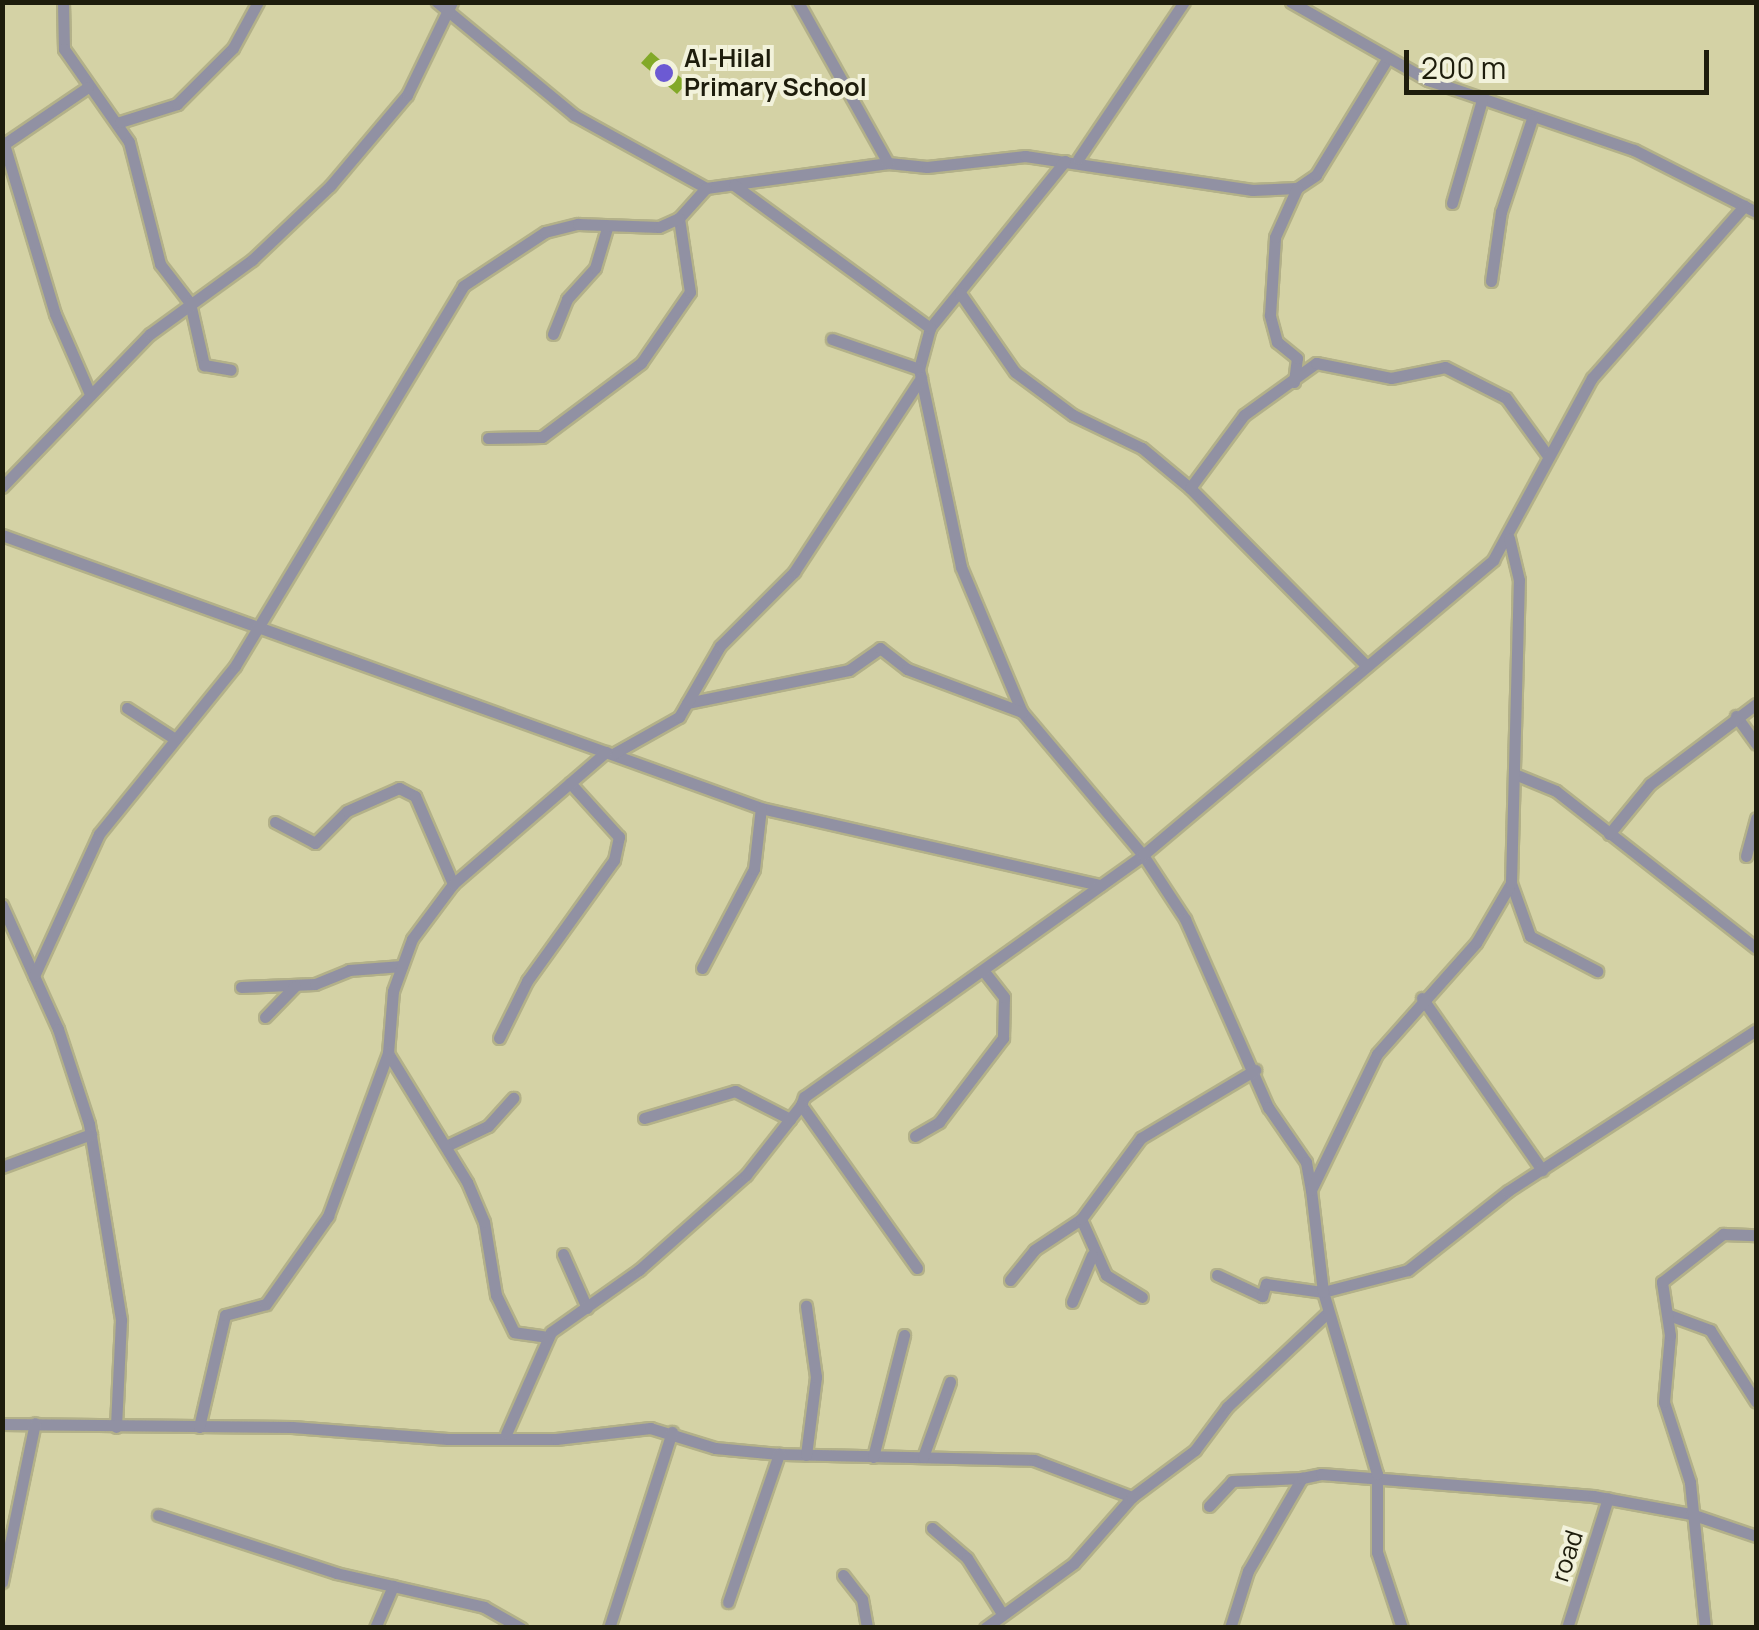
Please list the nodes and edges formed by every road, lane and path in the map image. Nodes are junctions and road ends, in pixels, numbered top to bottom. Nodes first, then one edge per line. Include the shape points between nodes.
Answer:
1 (64, 2) edge
2 (258, 2) edge
3 (798, 2) edge
4 (1184, 2) edge
5 (1291, 2) edge
6 (445, 5) edge
7 (1387, 60) junction
8 (88, 87) junction
9 (1482, 100) junction
10 (1532, 119) junction
11 (120, 122) junction
12 (1071, 160) junction
13 (888, 163) junction
14 (734, 185) junction
15 (706, 188) junction
16 (1297, 188) junction
17 (1452, 204) dead end
18 (1750, 209) edge
19 (679, 218) junction
20 (607, 228) junction
21 (1490, 281) dead end
22 (960, 293) junction
23 (190, 303) junction
24 (930, 328) junction
25 (553, 334) dead end
26 (832, 340) dead end
27 (231, 370) dead end
28 (920, 373) junction
29 (1294, 384) junction
30 (90, 392) junction
31 (488, 438) dead end
32 (1548, 456) junction
33 (2, 487) edge
34 (1190, 488) junction
35 (2, 535) edge
36 (1508, 538) junction
37 (256, 624) junction
38 (1367, 666) junction
39 (687, 703) junction
40 (1756, 704) edge
41 (127, 708) dead end
42 (1022, 712) junction
43 (1736, 716) junction
44 (174, 740) junction
45 (1756, 744) edge
46 (610, 753) junction
47 (1517, 775) junction
48 (570, 783) junction
49 (761, 808) junction
50 (1756, 818) edge
51 (275, 822) dead end
52 (1609, 834) junction
53 (1143, 856) junction
54 (1746, 856) dead end
55 (1512, 883) junction
56 (453, 884) junction
57 (1100, 885) junction
58 (2, 904) edge
59 (1756, 948) edge
60 (402, 966) junction
61 (702, 968) dead end
62 (984, 971) junction
63 (1597, 971) dead end
64 (34, 976) junction
65 (241, 986) dead end
66 (295, 986) junction
67 (1422, 998) junction
68 (264, 1017) dead end
69 (1756, 1030) edge
70 (499, 1038) dead end
71 (388, 1053) junction
72 (1255, 1070) junction
73 (513, 1098) dead end
74 (800, 1105) junction
75 (644, 1118) dead end
76 (790, 1119) junction
77 (91, 1134) junction
78 (915, 1136) dead end
79 (446, 1146) junction
80 (2, 1167) edge
81 (1542, 1170) junction
82 (1311, 1190) junction
83 (1080, 1219) junction
84 (1756, 1234) edge
85 (563, 1254) dead end
86 (1092, 1255) junction
87 (917, 1268) dead end
88 (1216, 1275) dead end
89 (1010, 1280) dead end
90 (1323, 1292) junction
91 (1142, 1297) dead end
92 (1072, 1302) dead end
93 (806, 1306) dead end
94 (587, 1308) junction
95 (1327, 1313) junction
96 (1669, 1315) junction
97 (904, 1335) dead end
98 (548, 1337) junction
99 (950, 1382) dead end
100 (1756, 1402) edge
101 (35, 1423) junction
102 (2, 1424) edge
103 (116, 1427) junction
104 (199, 1427) junction
105 (672, 1432) junction
106 (506, 1434) junction
107 (779, 1454) junction
108 (806, 1456) junction
109 (873, 1456) junction
110 (923, 1457) junction
111 (1377, 1474) junction
112 (1302, 1478) junction
113 (1132, 1497) junction
114 (1608, 1498) junction
115 (1209, 1506) dead end
116 (1691, 1514) junction
117 (158, 1515) dead end
118 (932, 1528) dead end
119 (1756, 1536) edge
120 (843, 1575) dead end
121 (2, 1582) edge
122 (394, 1586) junction
123 (728, 1602) dead end
124 (1001, 1612) junction
125 (375, 1628) edge
126 (521, 1628) edge
127 (608, 1628) edge
128 (867, 1628) edge
129 (985, 1628) edge
130 (1230, 1628) edge
131 (1402, 1628) edge
132 (1567, 1628) edge
133 (1705, 1628) edge

1 - 8 street via 64,49
2 - 11 street via 233,48 177,104
3 - 13 street
4 - 12 street
5 - 7 street
6 - 15 street via 574,115
6 - 23 street via 407,96 364,148 288,229
7 - 9 street
7 - 16 street via 1316,175
8 - 11 street
8 - 30 street via 4,144 56,314
9 - 10 street
9 - 17 street
10 - 18 street via 1634,150
10 - 21 street via 1502,212
11 - 23 street via 160,264
12 - 13 street
12 - 16 street via 1216,185
12 - 22 street
13 - 14 street
14 - 15 street
14 - 24 street
15 - 19 street
16 - 29 street via 1275,238 1270,315 1277,342 1296,358
18 - 32 street via 1627,329
19 - 20 street via 659,228
19 - 31 street via 693,284 641,363 542,438
20 - 25 street via 594,268 567,299
20 - 37 street via 578,224 545,232 463,286 402,377 378,438 316,528 303,563
22 - 24 street
22 - 34 street via 1001,359 1028,384 1142,448
23 - 27 street via 204,365
23 - 30 street
24 - 28 street
26 - 28 street
28 - 39 street via 794,572 720,646
28 - 42 street via 961,568
29 - 32 street via 1316,363 1392,378 1446,367 1506,398
29 - 34 street via 1244,416
30 - 33 street
32 - 36 street
34 - 38 street
35 - 37 street
36 - 38 street
36 - 47 street via 1519,580
37 - 44 street via 235,666
37 - 46 street
38 - 53 street
39 - 42 street via 849,670 880,648 907,669
39 - 46 street via 664,730
40 - 43 street
41 - 44 street
42 - 53 street
43 - 45 street
43 - 52 street via 1650,784
44 - 64 street via 89,850
46 - 48 street
46 - 49 street
47 - 52 street via 1556,791
47 - 55 street
48 - 56 street
48 - 70 street via 619,837 614,860 596,894 541,960
49 - 57 street
49 - 61 street via 754,869
50 - 54 street
51 - 56 street via 316,843 347,811 399,788 414,796
52 - 59 street
53 - 57 street
53 - 72 street via 1185,919
55 - 63 street via 1530,936
55 - 67 street via 1476,943
56 - 60 street
57 - 62 street
58 - 64 street
60 - 66 street
60 - 71 street
62 - 74 street
62 - 78 street via 1004,997 1003,1038 948,1113
64 - 77 street
65 - 66 street
66 - 68 street
67 - 81 street
67 - 82 street via 1378,1054
69 - 81 street
71 - 79 street
71 - 104 street via 328,1216 266,1304 225,1315
72 - 82 street via 1268,1108 1301,1152
72 - 83 street via 1140,1138
73 - 79 street via 488,1126
74 - 76 street
74 - 87 street
75 - 76 street via 735,1091
76 - 94 street via 746,1175
77 - 80 street
77 - 103 street via 122,1320
79 - 98 street via 484,1222 496,1295 514,1332
81 - 90 street via 1422,1264
82 - 90 street
83 - 86 street
83 - 89 street via 1034,1250
84 - 96 street via 1723,1234 1674,1268 1662,1282
85 - 94 street
86 - 91 street via 1123,1290
86 - 92 street
88 - 90 street via 1262,1296 1266,1284
90 - 95 street
93 - 108 street via 816,1377
94 - 98 street
95 - 111 street
95 - 113 street via 1227,1407 1195,1450
96 - 100 street via 1710,1330
96 - 116 street via 1664,1402 1690,1482
97 - 109 street
98 - 106 street
99 - 110 street
101 - 102 street
101 - 103 street
101 - 121 street
103 - 104 street
104 - 106 street via 448,1439
105 - 106 street
105 - 107 street via 716,1448
105 - 127 street
107 - 108 street
107 - 123 street
108 - 109 street
109 - 110 street
110 - 113 street via 1034,1460
111 - 112 street
111 - 114 street via 1481,1492
111 - 131 street via 1377,1552
112 - 115 street via 1232,1482
112 - 130 street via 1248,1571
113 - 124 street via 1074,1564
114 - 116 street
114 - 132 street, road
116 - 119 street
116 - 133 street
117 - 122 street
118 - 124 street via 976,1570
120 - 128 street via 862,1599
122 - 125 street
122 - 126 street via 484,1606
124 - 129 street

